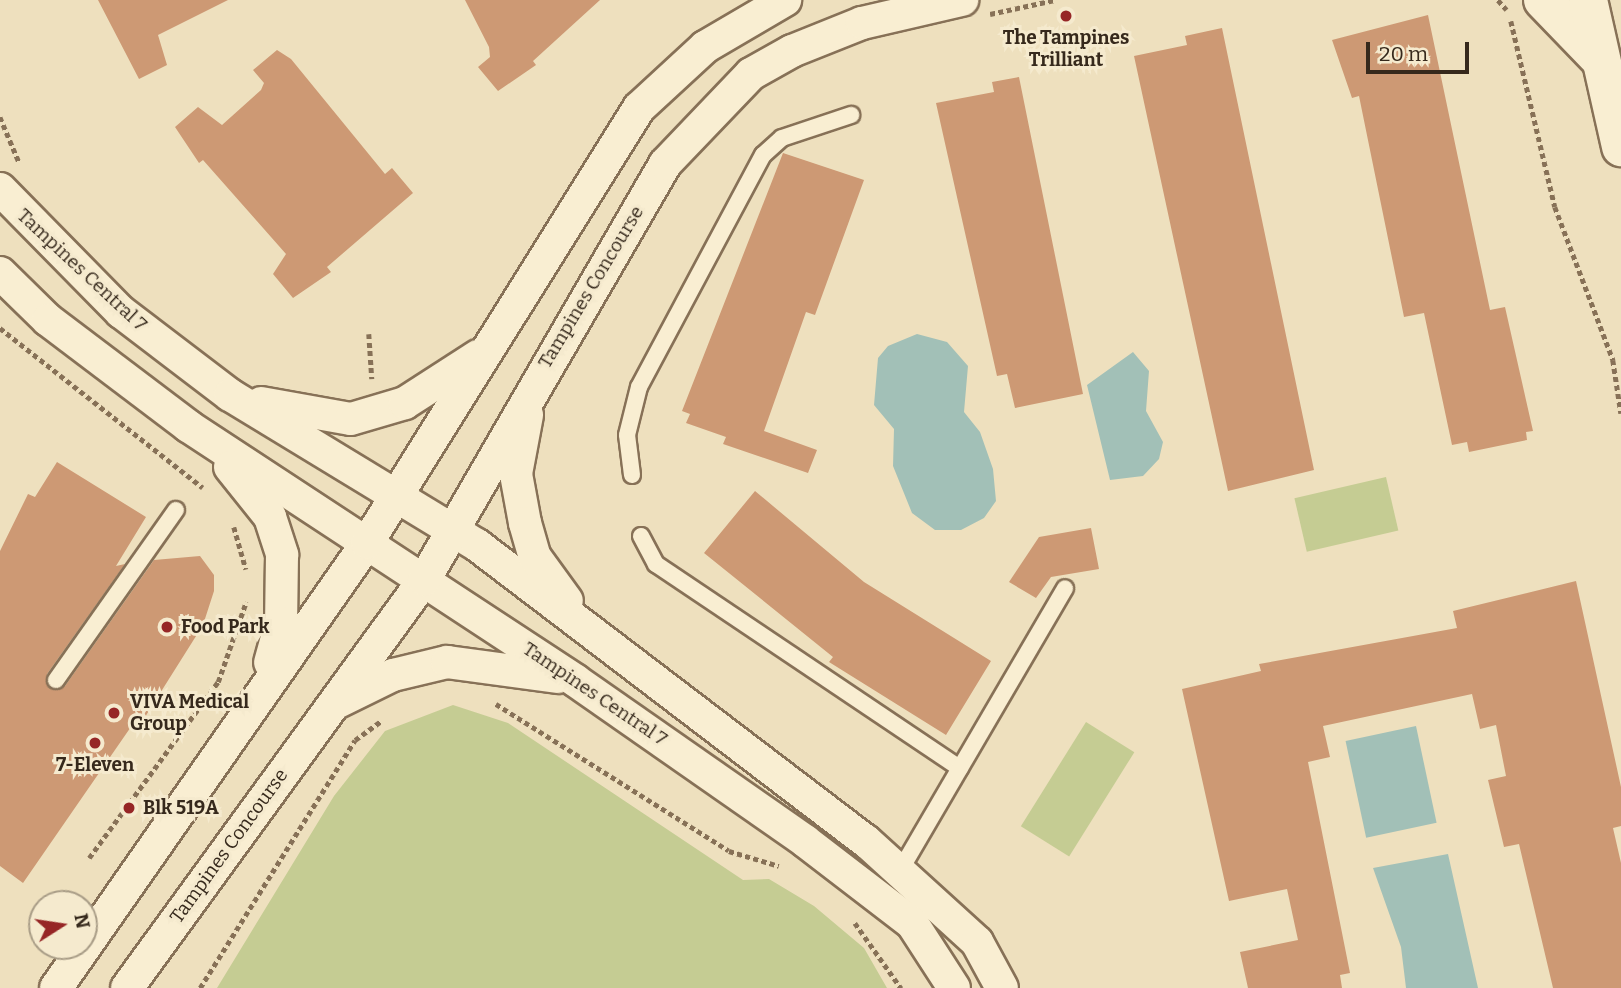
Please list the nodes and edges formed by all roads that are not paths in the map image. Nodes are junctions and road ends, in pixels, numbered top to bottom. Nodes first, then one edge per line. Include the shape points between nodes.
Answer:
1 (786, 0) edge
2 (962, 0) edge
3 (1543, 0) edge
4 (1588, 0) edge
5 (1602, 62) junction
6 (851, 115) dead end
7 (1621, 147) edge
8 (12, 180) edge
9 (0, 273) edge
10 (493, 345) junction
11 (545, 361) junction
12 (230, 395) junction
13 (203, 436) junction
14 (632, 475) dead end
15 (395, 498) junction
16 (176, 510) dead end
17 (453, 530) junction
18 (641, 536) dead end
19 (367, 543) junction
20 (424, 580) junction
21 (1065, 588) dead end
22 (586, 628) junction
23 (56, 680) dead end
24 (576, 681) junction
25 (264, 685) junction
26 (331, 705) junction
27 (960, 768) junction
28 (901, 869) junction
29 (56, 988) edge
30 (127, 988) edge
31 (954, 988) edge
32 (1002, 988) edge

1 - 10 street via 705,47 639,108
2 - 11 street, Tampines Concourse via 862,23 751,74 665,164
3 - 5 main road
4 - 5 main road
5 - 7 main road
6 - 14 lane via 782,138 763,155 639,387 627,435
8 - 12 street, Tampines Central 7 via 121,312
9 - 13 street, Tampines Central 7 via 48,320
10 - 12 street via 405,403 351,419
10 - 15 street
11 - 17 street, Tampines Concourse
11 - 22 street, Tampines Central 7 via 521,431 516,474 535,557
12 - 15 street, Tampines Central 7
13 - 19 street, Tampines Central 7
13 - 25 street, Tampines Central 7 via 270,517 282,555 281,623
15 - 17 street, Tampines Central 7
15 - 19 street
16 - 23 lane
17 - 20 street, Tampines Concourse
17 - 22 street, Tampines Central 7
18 - 27 lane via 656,564
19 - 20 street, Tampines Central 7
19 - 25 street
20 - 24 street, Tampines Central 7
20 - 26 street, Tampines Concourse
21 - 27 lane
22 - 28 street, Tampines Central 7
24 - 26 street, Tampines Concourse via 503,664 447,662 393,675
24 - 31 street, Tampines Central 7 via 912,923
25 - 29 street
26 - 30 street, Tampines Concourse
27 - 28 lane
28 - 32 street, Tampines Central 7 via 977,942

